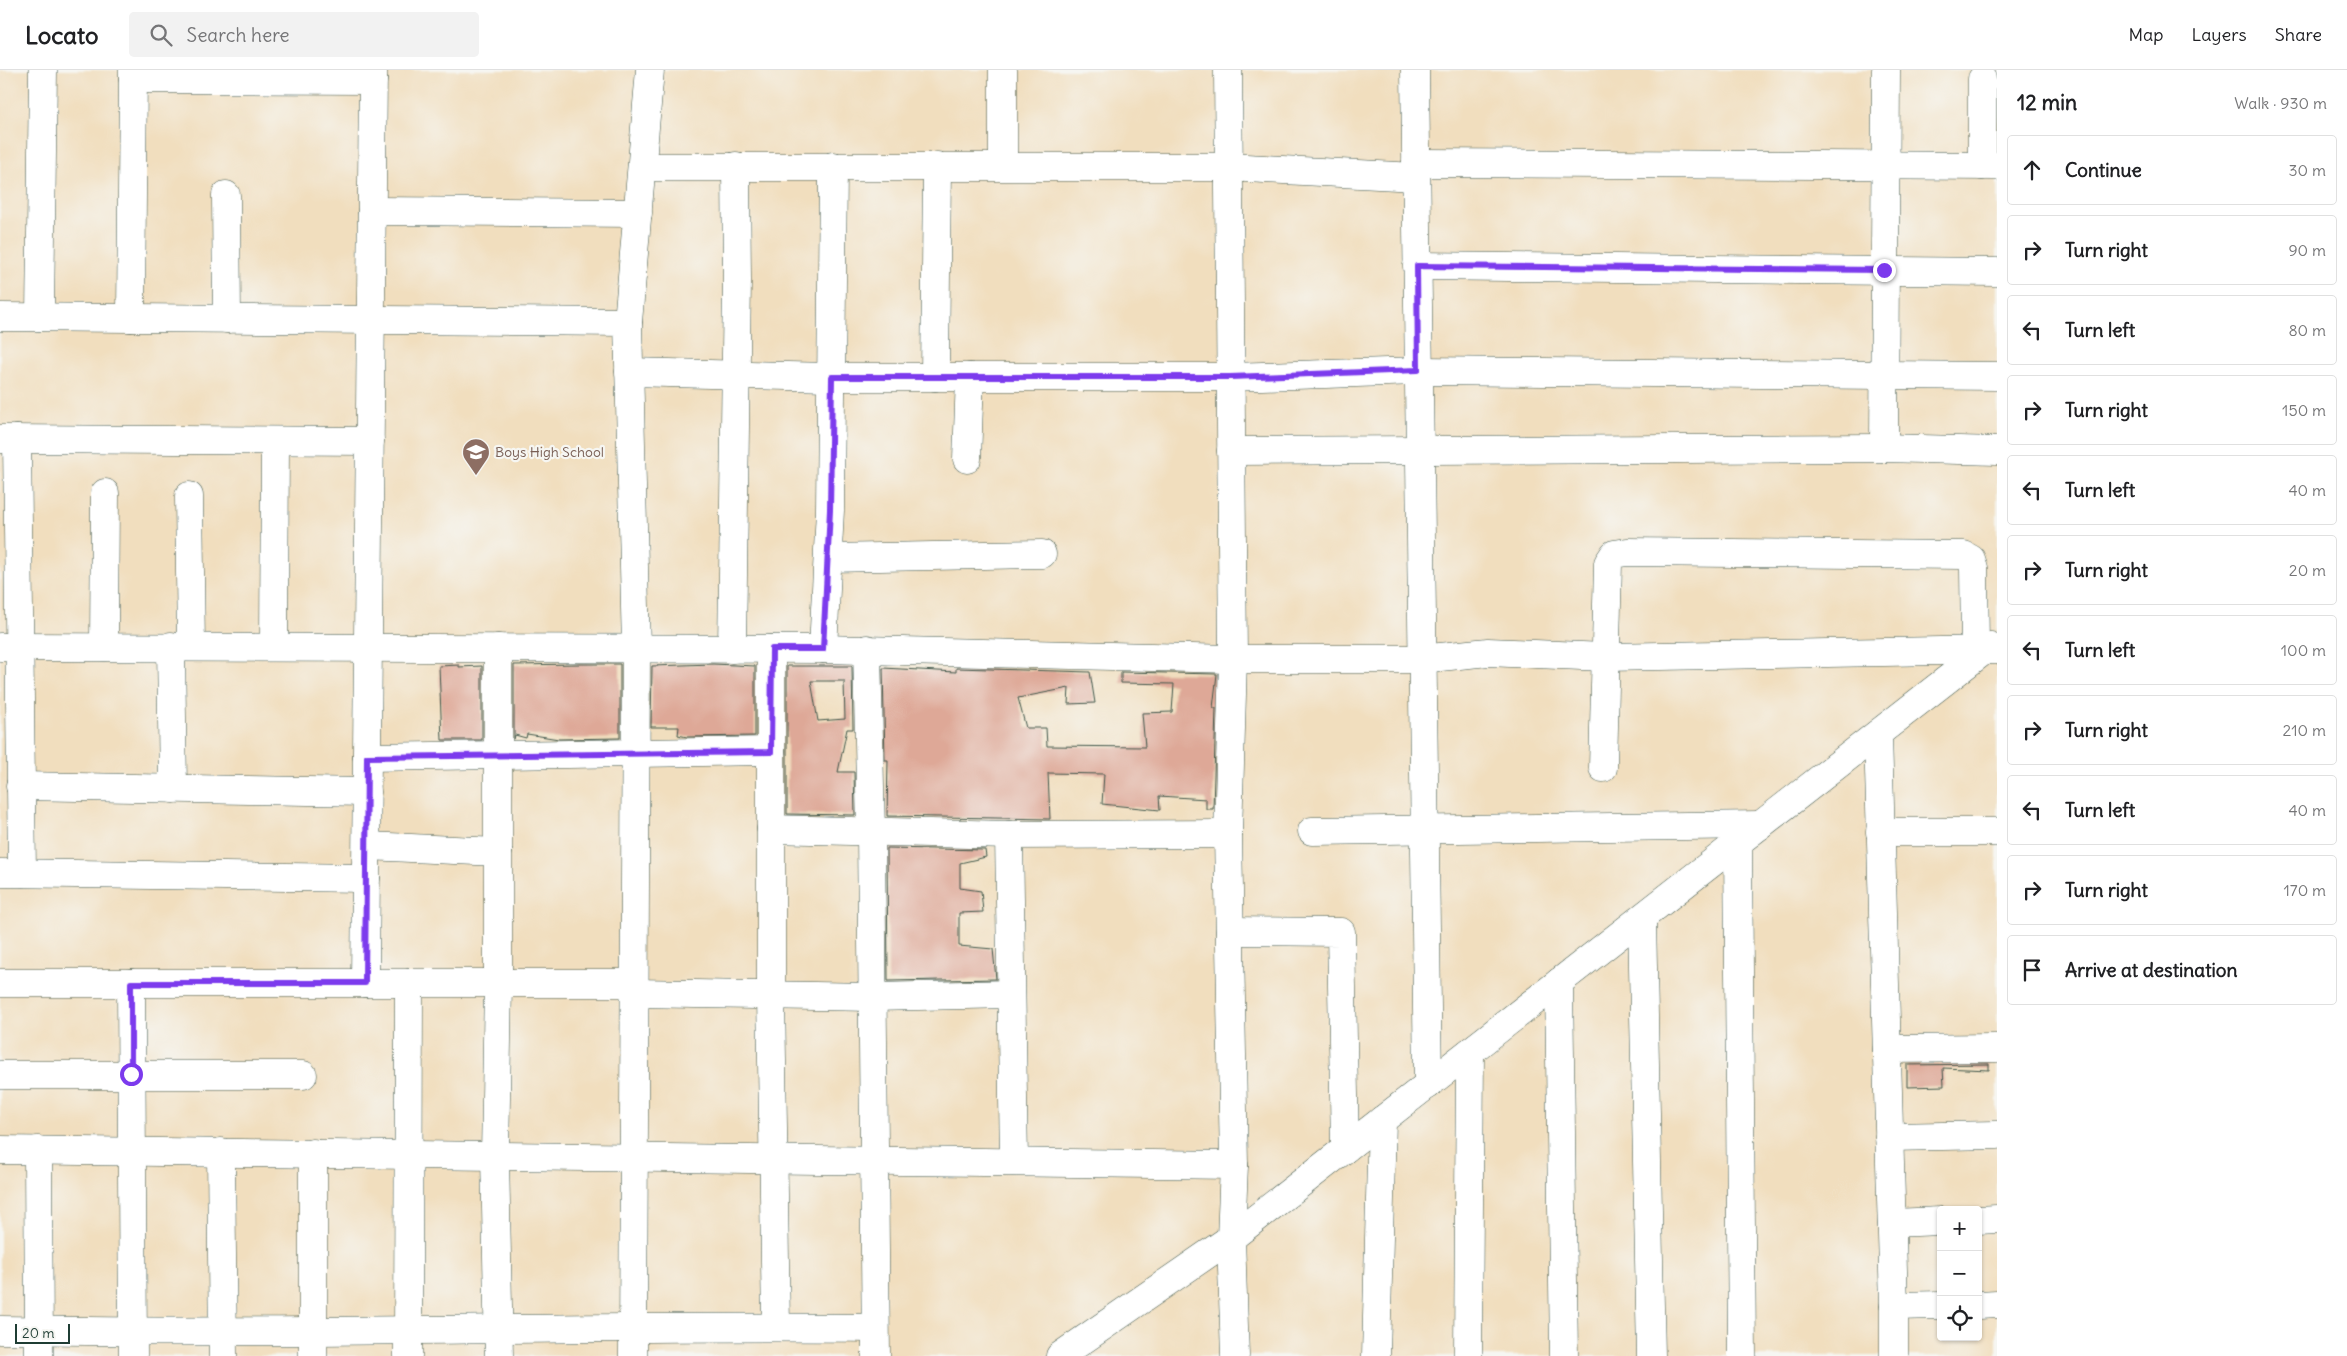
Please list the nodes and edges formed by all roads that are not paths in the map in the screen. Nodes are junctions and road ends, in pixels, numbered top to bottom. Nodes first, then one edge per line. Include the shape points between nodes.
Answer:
1 (43, 70) edge
2 (650, 70) edge
3 (1003, 70) edge
4 (1228, 70) edge
5 (1415, 70) edge
6 (1886, 70) edge
7 (133, 74) edge
8 (373, 75) edge
9 (1982, 79) dead end
10 (736, 166) junction
11 (833, 166) junction
12 (937, 166) junction
13 (1003, 166) junction
14 (1989, 166) edge
15 (642, 167) junction
16 (1228, 167) junction
17 (1884, 167) junction
18 (1416, 170) junction
19 (226, 195) dead end
20 (372, 211) junction
21 (638, 213) junction
22 (1417, 266) junction
23 (1884, 270) junction
24 (1997, 272) edge
25 (0, 317) edge
26 (40, 317) junction
27 (131, 318) junction
28 (227, 319) junction
29 (371, 320) junction
30 (628, 322) junction
31 (1418, 370) junction
32 (629, 372) junction
33 (736, 373) junction
34 (1884, 376) junction
35 (1997, 376) edge
36 (832, 377) junction
37 (935, 377) junction
38 (970, 377) junction
39 (1230, 377) junction
40 (8, 439) edge
41 (275, 441) junction
42 (370, 441) junction
43 (1884, 448) junction
44 (1231, 451) junction
45 (1419, 451) junction
46 (1997, 451) edge
47 (967, 459) dead end
48 (106, 493) dead end
49 (189, 496) dead end
50 (1042, 554) dead end
51 (828, 558) junction
52 (181, 646) junction
53 (104, 647) junction
54 (274, 647) junction
55 (1989, 647) edge
56 (9, 648) edge
57 (368, 648) junction
58 (498, 648) junction
59 (636, 648) junction
60 (732, 649) junction
61 (772, 649) junction
62 (823, 649) junction
63 (867, 649) junction
64 (1605, 657) junction
65 (1234, 659) junction
66 (1421, 659) junction
67 (1878, 734) junction
68 (771, 752) junction
69 (635, 753) junction
70 (498, 755) junction
71 (367, 757) junction
72 (1603, 768) dead end
73 (20, 786) junction
74 (173, 789) junction
75 (367, 792) junction
76 (1761, 825) junction
77 (771, 829) junction
78 (1424, 830) junction
79 (1312, 831) dead end
80 (1880, 832) junction
81 (1997, 832) edge
82 (871, 833) junction
83 (1228, 834) junction
84 (1009, 835) junction
85 (1738, 843) junction
86 (367, 846) junction
87 (498, 852) junction
88 (11, 873) edge
89 (366, 878) junction
90 (1642, 918) junction
91 (1230, 931) junction
92 (1559, 982) junction
93 (0, 983) edge
94 (131, 983) junction
95 (365, 983) junction
96 (409, 983) junction
97 (498, 983) junction
98 (634, 988) junction
99 (771, 994) junction
100 (1011, 994) junction
101 (872, 996) junction
102 (1997, 1048) edge
103 (1887, 1049) junction
104 (1470, 1052) junction
105 (131, 1074) junction
106 (0, 1075) edge
107 (303, 1075) dead end
108 (1428, 1085) junction
109 (1382, 1120) junction
110 (1997, 1135) edge
111 (1889, 1137) junction
112 (0, 1150) edge
113 (38, 1150) junction
114 (1345, 1150) junction
115 (131, 1151) junction
116 (221, 1152) junction
117 (313, 1154) junction
118 (409, 1154) junction
119 (495, 1156) junction
120 (634, 1158) junction
121 (772, 1159) junction
122 (875, 1161) junction
123 (1014, 1162) junction
124 (1234, 1165) junction
125 (1997, 1219) edge
126 (1982, 1220) edge
127 (1937, 1221) edge
128 (1892, 1223) junction
129 (1231, 1238) junction
130 (1997, 1304) edge
131 (1937, 1305) edge
132 (1982, 1305) edge
133 (1894, 1306) junction
134 (633, 1327) junction
135 (776, 1327) junction
136 (499, 1328) junction
137 (875, 1328) junction
138 (408, 1329) junction
139 (0, 1330) edge
140 (39, 1343) edge
141 (313, 1343) edge
142 (133, 1344) edge
143 (223, 1344) edge
144 (408, 1356) edge
145 (499, 1356) edge
146 (633, 1356) edge
147 (876, 1356) edge
148 (1060, 1356) edge
149 (1235, 1356) edge
150 (1376, 1356) edge
151 (1468, 1356) edge
152 (1564, 1356) edge
153 (1651, 1356) edge
154 (1742, 1356) edge
155 (1894, 1356) edge

1 - 26 street
2 - 15 street
3 - 13 street
4 - 16 street
5 - 18 street
6 - 17 street
7 - 8 street
7 - 27 street
8 - 20 street
9 - 14 street
10 - 11 street
10 - 15 street
10 - 33 street
11 - 12 street
11 - 36 street
12 - 13 street
12 - 37 street
13 - 16 street
14 - 17 street
15 - 21 street
16 - 18 street
16 - 39 street
17 - 18 street
17 - 23 street
18 - 22 street
19 - 28 street
20 - 21 street
20 - 29 street
21 - 30 street
22 - 23 street
22 - 31 street
23 - 24 street
23 - 34 street
25 - 26 street
26 - 27 street
27 - 28 street
28 - 29 street
29 - 30 street
29 - 42 street
30 - 32 street
31 - 34 street
31 - 39 street
31 - 45 street
32 - 33 street
32 - 59 street
33 - 36 street
33 - 60 street
34 - 35 street
34 - 43 street
36 - 37 street
36 - 51 street
37 - 38 street
38 - 39 street
38 - 47 street
39 - 44 street
40 - 41 street
40 - 56 street
41 - 42 street
41 - 54 street
42 - 57 street
43 - 45 street
43 - 46 street
44 - 45 street
44 - 65 street
45 - 66 street
48 - 53 street
49 - 52 street
50 - 51 street
51 - 62 street
52 - 53 street
52 - 54 street
52 - 74 street
53 - 56 street
54 - 57 street
55 - 64 street
55 - 64 street via 1972,559 1964,555 1627,552 1614,554 1608,563
55 - 67 street
56 - 73 street
57 - 58 street
57 - 71 street
58 - 59 street
58 - 70 street
59 - 60 street
59 - 69 street
60 - 61 street
61 - 62 street
61 - 68 street
62 - 63 street
63 - 65 street
63 - 82 street
64 - 66 street via 1488,652
64 - 72 street
65 - 66 street
65 - 83 street
66 - 78 street
67 - 76 street
67 - 80 street
68 - 69 street
68 - 77 street
69 - 70 street
69 - 98 street
70 - 71 street
70 - 87 street
71 - 75 street
73 - 74 street
73 - 88 street
74 - 75 street
75 - 86 street
76 - 78 street
76 - 85 street
77 - 82 street
77 - 99 street
78 - 79 street
78 - 108 street
80 - 81 street
80 - 103 street
82 - 84 street
82 - 101 street
83 - 84 street
83 - 91 street
84 - 100 street
85 - 90 street
85 - 154 street
86 - 87 street
86 - 89 street
87 - 97 street
88 - 89 street
89 - 95 street
90 - 92 street
90 - 153 street
91 - 114 street via 1341,932
91 - 124 street
92 - 104 street
92 - 152 street
93 - 94 street
94 - 95 street
94 - 105 street
95 - 96 street
96 - 97 street
96 - 118 street
97 - 98 street
97 - 119 street
98 - 99 street
98 - 120 street
99 - 101 street
99 - 121 street
100 - 101 street
100 - 123 street
101 - 122 street
102 - 103 street
103 - 111 street
104 - 108 street
104 - 151 street
105 - 106 street
105 - 107 street
105 - 115 street
108 - 109 street
109 - 114 street
109 - 150 street
110 - 111 street
111 - 128 street
112 - 113 street
113 - 115 street
113 - 140 street
114 - 129 street
115 - 116 street
115 - 142 street
116 - 117 street
116 - 143 street
117 - 118 street
117 - 141 street
118 - 119 street
118 - 138 street
119 - 120 street
119 - 136 street
120 - 121 street
120 - 134 street
121 - 122 street
121 - 135 street
122 - 123 street
122 - 137 street
123 - 124 street
124 - 129 street
125 - 126 street
127 - 128 street
128 - 133 street
129 - 148 street
129 - 149 street
130 - 132 street
131 - 133 street
133 - 155 street
134 - 135 street
134 - 136 street
134 - 146 street
135 - 137 street
136 - 138 street
136 - 145 street
137 - 147 street
138 - 141 street
138 - 144 street
139 - 140 street
140 - 142 street
141 - 143 street
142 - 143 street

